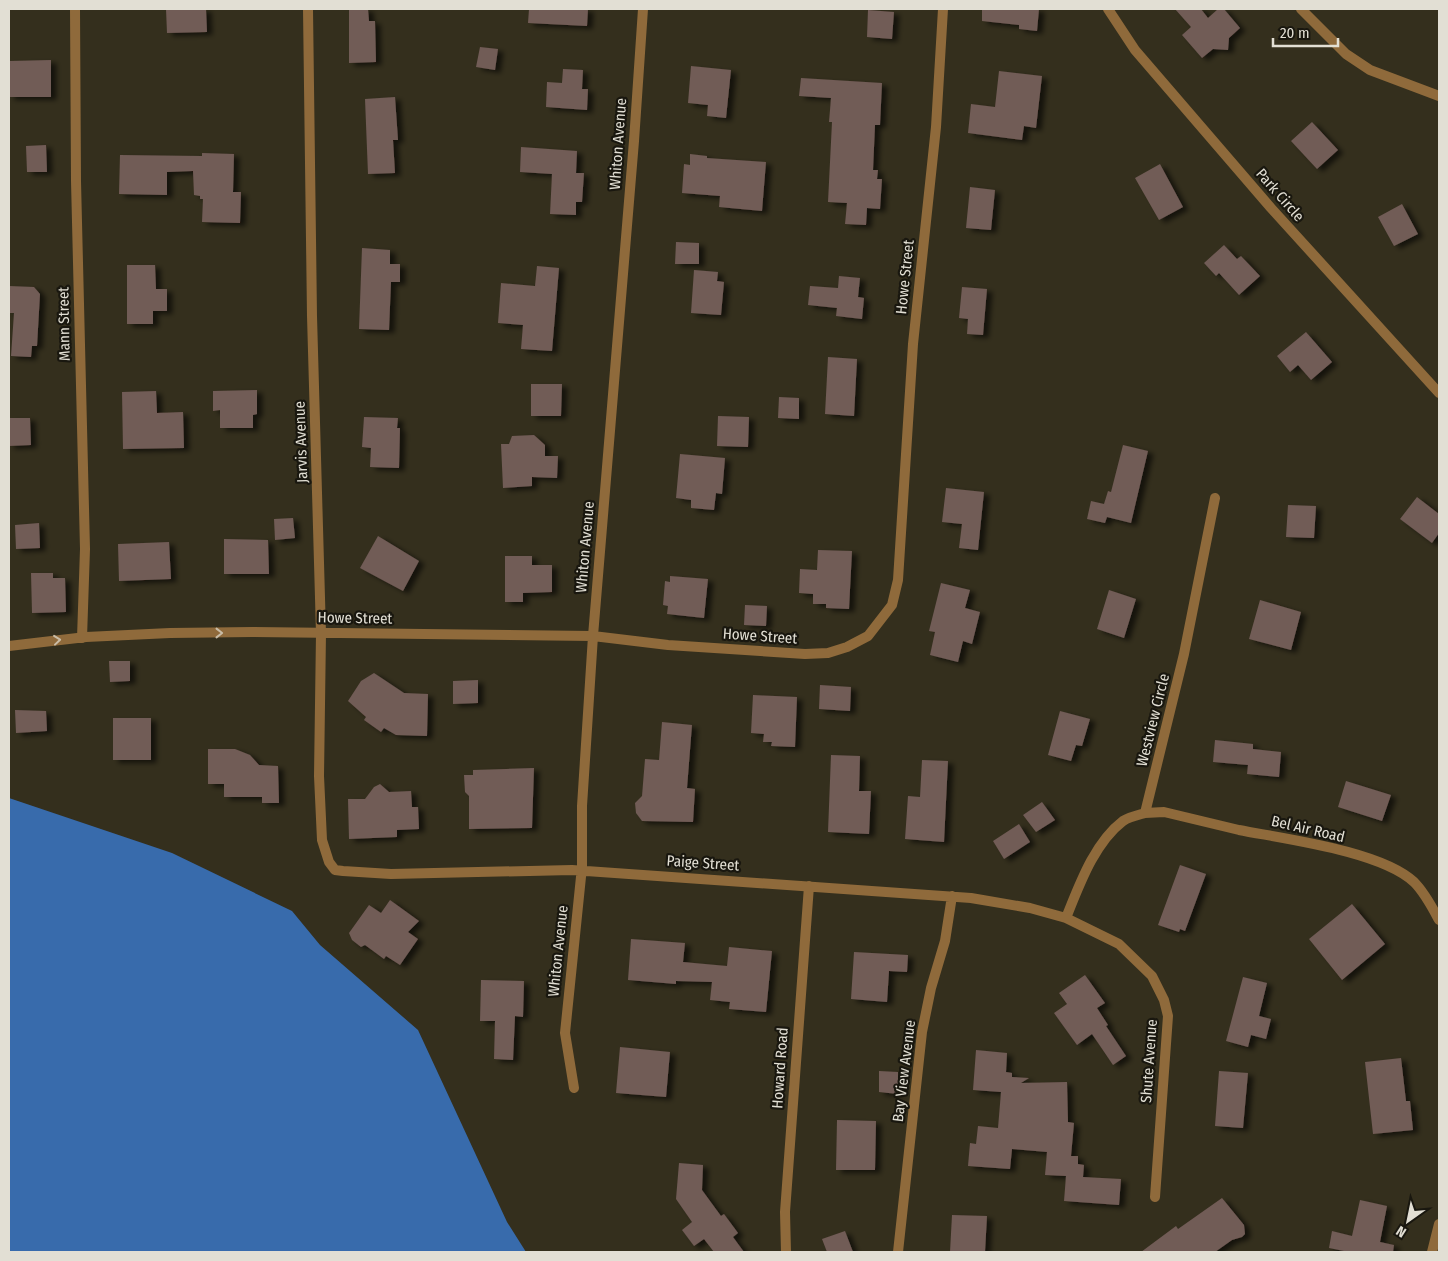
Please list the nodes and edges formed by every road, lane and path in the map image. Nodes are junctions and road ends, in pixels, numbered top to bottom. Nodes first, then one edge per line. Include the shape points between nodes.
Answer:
1 (75, 9) edge
2 (308, 9) edge
3 (643, 9) edge
4 (943, 9) edge
5 (1108, 9) edge
6 (1301, 9) edge
7 (1439, 96) edge
8 (1439, 393) edge
9 (1215, 498) dead end
10 (321, 633) junction
11 (592, 636) junction
12 (82, 638) junction
13 (9, 646) edge
14 (1145, 813) junction
15 (335, 870) joint
16 (582, 870) junction
17 (809, 886) junction
18 (952, 896) junction
19 (1066, 918) junction
20 (1439, 920) edge
21 (574, 1088) dead end
22 (1155, 1196) dead end
23 (1439, 1224) edge
24 (786, 1252) edge
25 (898, 1252) edge
26 (1432, 1252) edge

1 - 12 street, Mann Street via 85,549
2 - 10 street, Jarvis Avenue
3 - 11 street, Whiton Avenue
4 - 11 street, Howe Street via 936,127 917,294 898,580 892,605 868,636 828,653 668,645
5 - 8 street, Park Circle via 1135,50 1265,201
6 - 7 street via 1346,54 1370,70
9 - 14 street, Westview Circle via 1184,654
10 - 11 street, Howe Street
12 -> 10 street, Howe Street via 170,633
10 - 15 street, Jarvis Avenue via 319,776 322,840
11 - 16 street, Whiton Avenue via 582,806
13 -> 12 street, Howe Street
14 - 19 street via 1124,819 1107,836 1081,881
14 - 20 street, Bel Air Road via 1164,812 1376,861 1414,882
15 - 16 street, Paige Street via 391,874
16 - 17 street, Paige Street
16 - 21 street, Whiton Avenue via 565,1033
17 - 18 street, Paige Street
17 - 24 street, Howard Road via 785,1212
18 - 19 street, Paige Street via 1030,908
18 - 25 street, Bay View Avenue via 945,941 922,1032
19 - 22 street, Shute Avenue via 1119,944 1152,976 1164,1000 1168,1016
23 - 26 street

